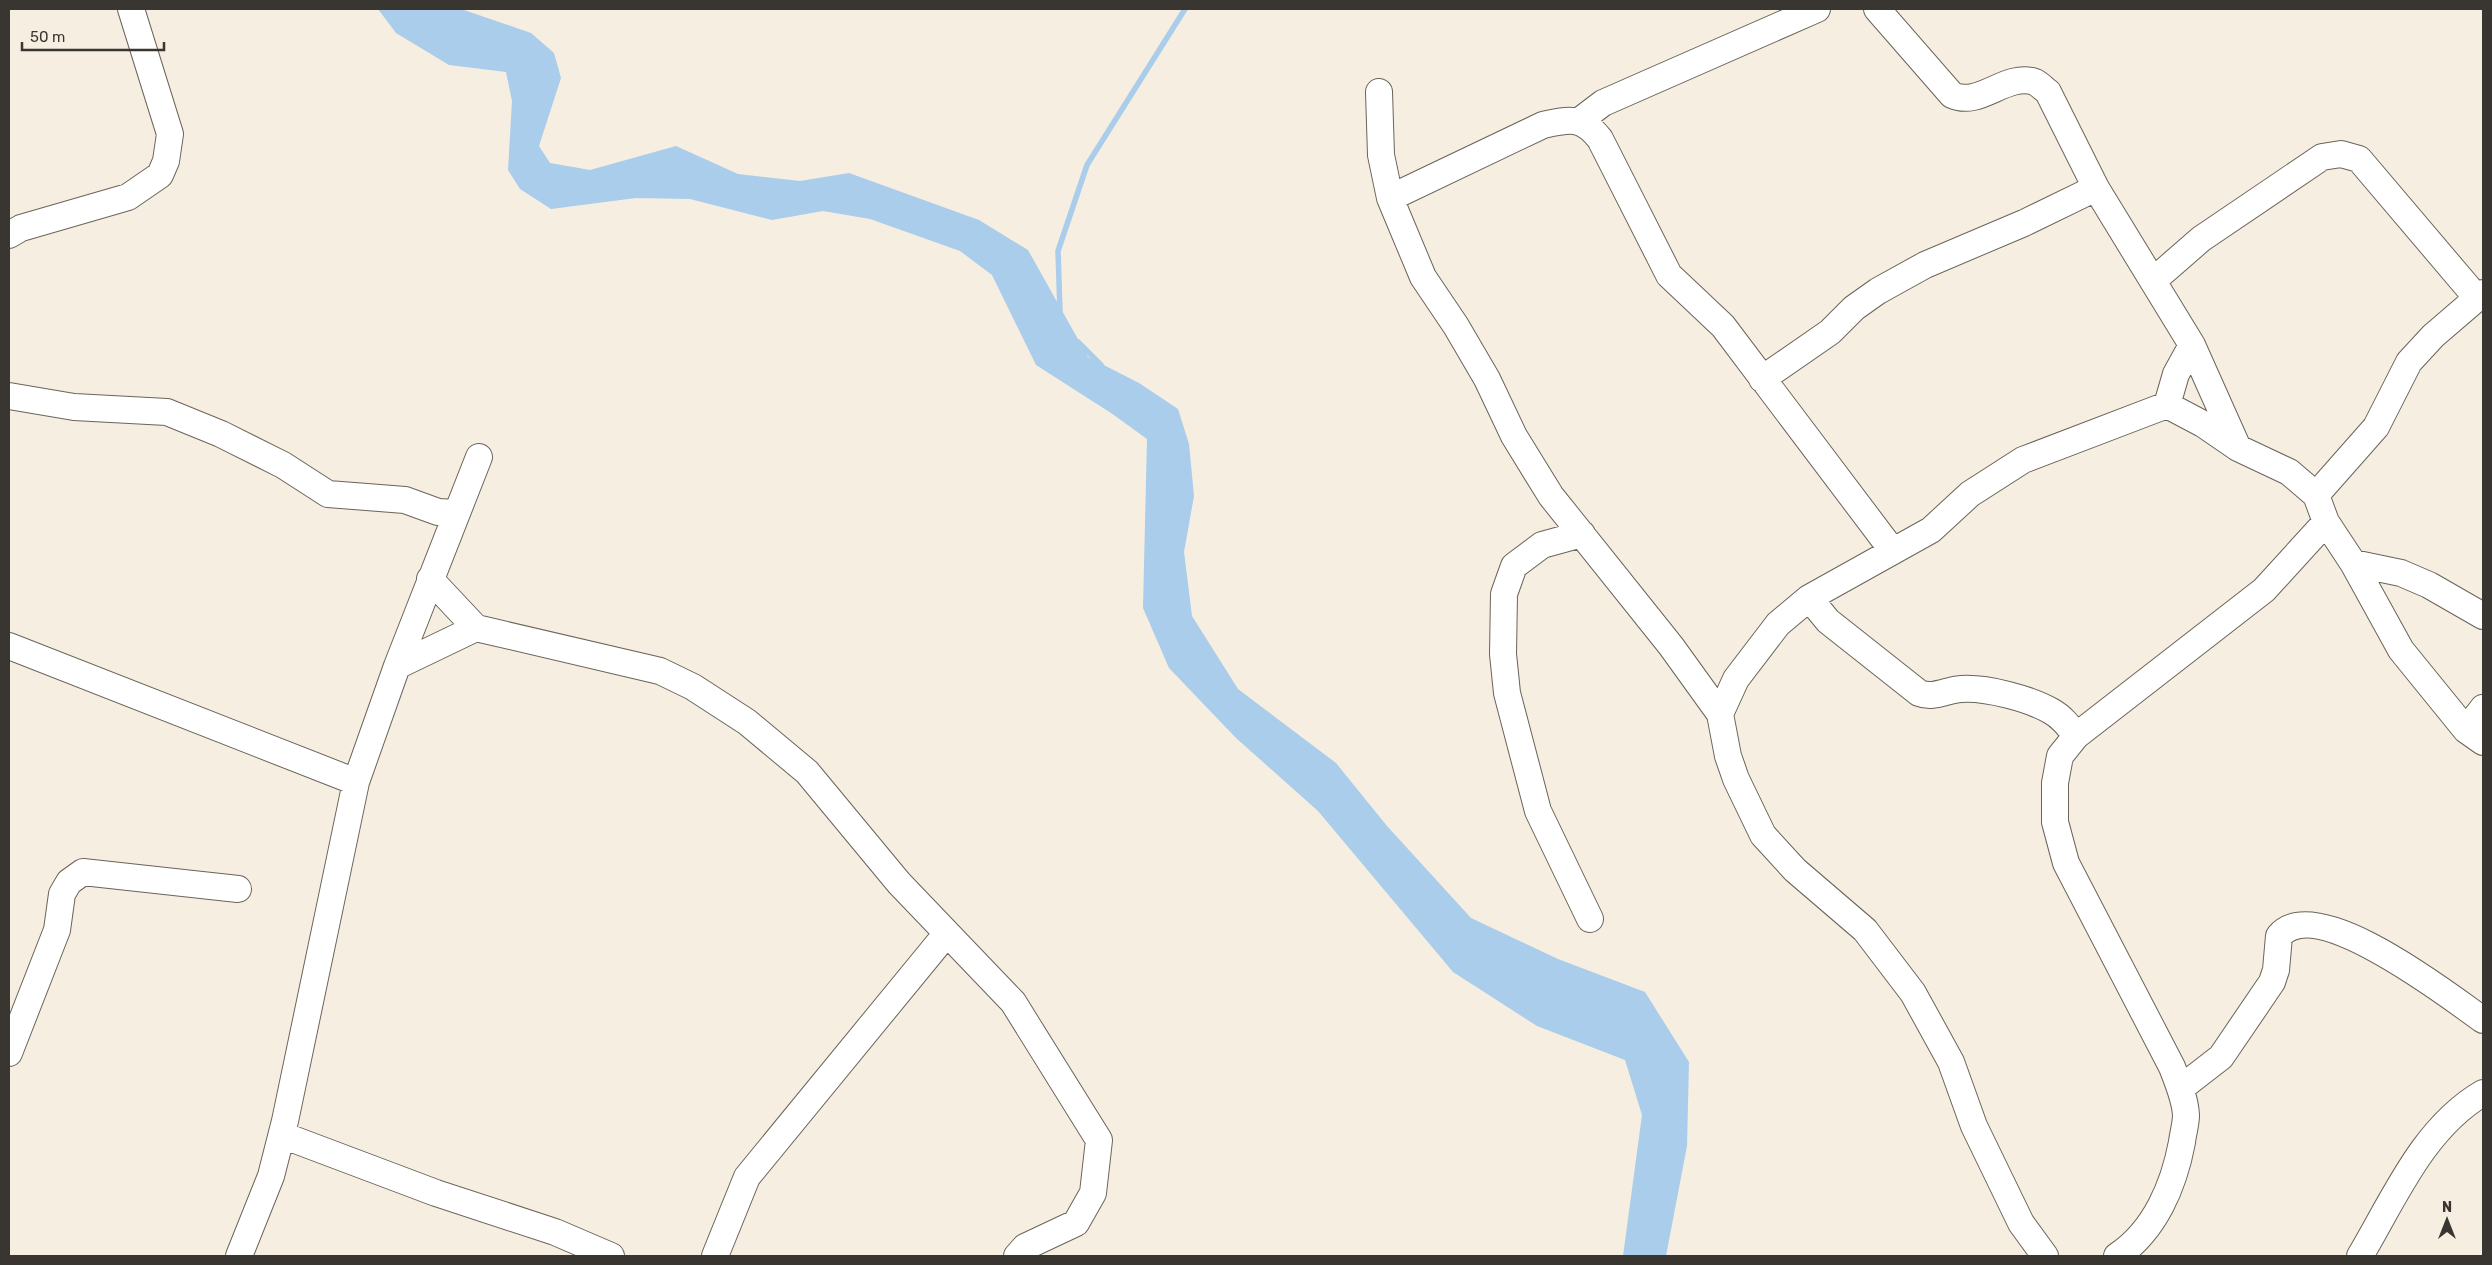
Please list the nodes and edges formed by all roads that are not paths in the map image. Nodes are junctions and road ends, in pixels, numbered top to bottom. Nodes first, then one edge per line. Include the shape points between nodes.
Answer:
1 (131, 9) edge
2 (1817, 9) edge
3 (1877, 9) edge
4 (1378, 92) dead end
5 (1578, 122) junction
6 (2096, 188) junction
7 (1390, 198) junction
8 (9, 235) edge
9 (2154, 280) junction
10 (2480, 296) edge
11 (2192, 345) junction
12 (1762, 379) junction
13 (9, 396) edge
14 (2167, 405) junction
15 (2238, 448) junction
16 (478, 457) dead end
17 (2316, 495) junction
18 (456, 513) junction
19 (2326, 522) junction
20 (1582, 534) junction
21 (1892, 550) junction
22 (2353, 563) junction
23 (430, 578) junction
24 (1809, 598) junction
25 (2483, 616) edge
26 (476, 628) junction
27 (9, 646) edge
28 (396, 666) junction
29 (2483, 708) edge
30 (1720, 714) junction
31 (2076, 736) junction
32 (2475, 736) edge
33 (356, 782) junction
34 (238, 889) dead end
35 (1590, 919) dead end
36 (948, 933) junction
37 (2483, 1020) edge
38 (9, 1053) edge
39 (2181, 1088) junction
40 (2483, 1093) edge
41 (282, 1134) junction
42 (239, 1256) edge
43 (610, 1256) edge
44 (716, 1256) edge
45 (1017, 1256) edge
46 (2045, 1256) edge
47 (2117, 1256) edge
48 (2360, 1256) edge

1 - 8 street via 170,134 166,161 160,175 128,197 21,228
2 - 5 street via 1603,103
3 - 6 street via 1952,95 1961,100 2017,82 2035,82 2048,92
4 - 7 street via 1381,155
5 - 7 street via 1568,120 1544,125
5 - 12 street via 1589,125 1600,139 1669,275 1723,326
6 - 9 street
6 - 12 street via 1925,265 1878,291 1854,308 1830,332
7 - 20 street via 1423,277 1465,341 1514,436 1551,496
9 - 10 street via 2201,239 2322,157 2341,154 2359,159
9 - 11 street
10 - 17 street via 2433,336 2409,362 2376,428
11 - 14 street via 2176,374
11 - 15 street
12 - 21 street
13 - 18 street via 74,407 167,412 283,465 328,494 405,500 438,512
14 - 15 street
14 - 21 street via 2023,460 1970,494 1931,530
15 - 17 street via 2289,472
16 - 18 street
17 - 19 street
18 - 23 street
19 - 22 street
19 - 31 street via 2264,590
20 - 30 street
20 - 35 street via 1542,545 1514,566 1504,594 1503,654 1507,693 1538,811
21 - 24 street
22 - 25 street via 2401,572
22 - 32 street via 2401,650
23 - 26 street
23 - 28 street
24 - 30 street via 1778,624 1736,679
24 - 31 street via 1828,621 1919,693 1935,695 1961,689 1981,690 2031,702 2052,711
26 - 28 street
26 - 36 street via 660,671 693,687 747,722 807,772 899,882
27 - 33 street
28 - 33 street
29 - 32 street
30 - 46 street via 1736,779 1763,835 1795,870 1865,930 1913,993 1951,1062 1974,1126 2017,1214
31 - 39 street via 2060,756 2055,782 2055,822 2066,863
33 - 41 street
34 - 38 street via 83,872 69,882 62,894 57,930
36 - 44 street via 747,1177
36 - 45 street via 1013,1002 1100,1140 1092,1192 1076,1223 1025,1247
37 - 39 street via 2379,950 2337,931 2296,926 2278,936 2272,982 2221,1057
39 - 47 street via 2186,1118 2177,1167 2155,1218 2128,1249
40 - 48 street via 2464,1104 2424,1147
41 - 42 street via 271,1176
41 - 43 street via 436,1192 556,1232

